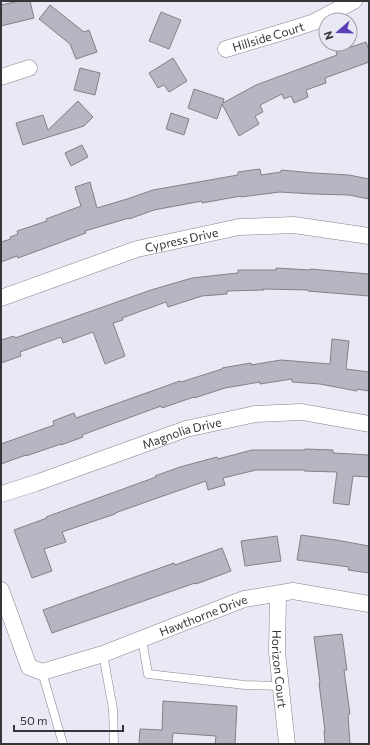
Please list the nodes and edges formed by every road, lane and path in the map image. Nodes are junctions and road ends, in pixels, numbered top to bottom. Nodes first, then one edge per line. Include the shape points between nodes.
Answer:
1 (354, 1) edge
2 (226, 49) dead end
3 (29, 68) dead end
4 (1, 77) edge
5 (369, 236) edge
6 (1, 298) edge
7 (369, 424) edge
8 (1, 494) edge
9 (1, 590) edge
10 (278, 594) junction
11 (369, 604) edge
12 (5, 612) edge
13 (142, 638) junction
14 (103, 654) junction
15 (42, 672) junction
16 (281, 686) junction
17 (63, 744) edge
18 (114, 744) edge
19 (287, 744) edge

1 - 2 street, Hillside Court via 314,22
3 - 4 street
5 - 6 street, Cypress Drive via 294,225 240,227 137,249
7 - 8 street, Magnolia Drive via 302,412 255,414 186,429
9 - 12 street
10 - 11 street, Hawthorne Drive via 293,591
10 - 13 street, Hawthorne Drive via 244,599
10 - 16 street, Horizon Court via 277,652
12 - 15 street via 29,667
13 - 14 street, Hawthorne Drive
13 - 16 lane via 148,674 245,686
14 - 15 street, Hawthorne Drive
14 - 18 lane via 113,709
15 - 17 lane
16 - 19 street, Horizon Court

